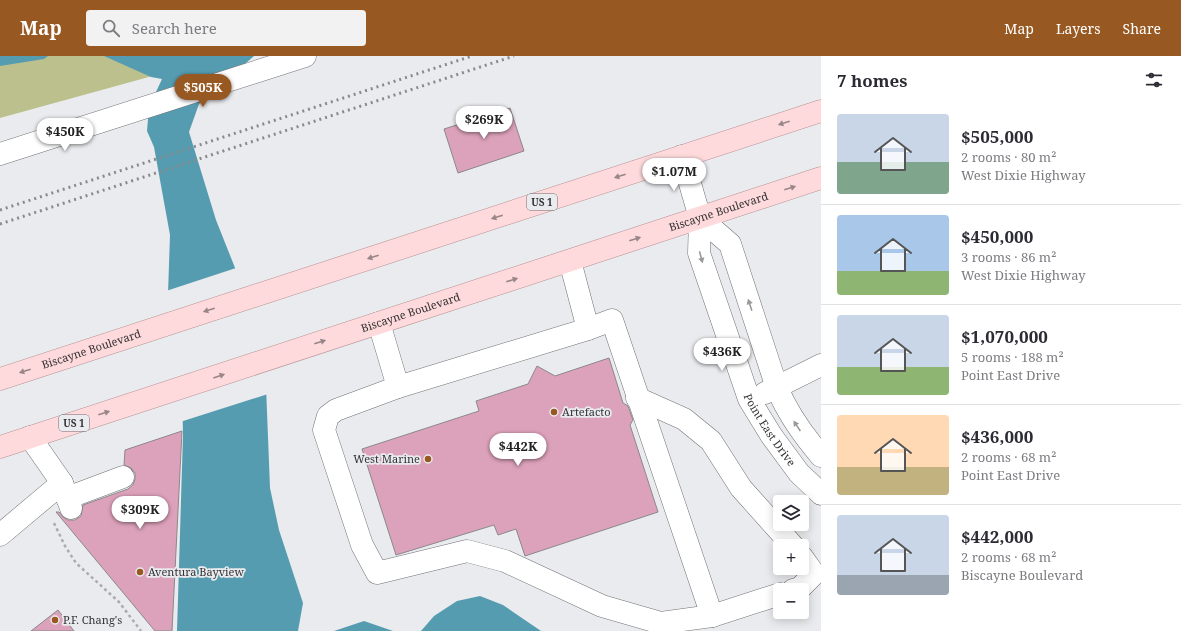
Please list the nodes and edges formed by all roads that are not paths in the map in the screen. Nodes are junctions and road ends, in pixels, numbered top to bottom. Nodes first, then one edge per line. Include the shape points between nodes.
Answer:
1 (305, 56) edge
2 (821, 111) edge
3 (0, 154) edge
4 (682, 156) junction
5 (821, 178) edge
6 (700, 218) junction
7 (570, 261) junction
8 (379, 323) junction
9 (588, 328) junction
10 (821, 365) edge
11 (0, 379) edge
12 (398, 387) junction
13 (777, 388) junction
14 (637, 398) junction
15 (749, 399) junction
16 (30, 437) junction
17 (0, 447) edge
18 (821, 456) edge
19 (123, 477) dead end
20 (821, 494) edge
21 (67, 496) junction
22 (0, 535) edge
23 (787, 539) edge
24 (809, 567) edge
25 (805, 583) edge
26 (773, 596) edge
27 (712, 616) junction

1 - 3 street
2 -> 4 main road, Biscayne Boulevard / US 1
4 - 6 street, Point East Drive
4 -> 11 main road, Biscayne Boulevard / US 1
6 -> 5 main road, Biscayne Boulevard / US 1
7 -> 6 main road, Biscayne Boulevard / US 1
13 -> 6 street, Point East Drive via 730,244
6 -> 15 street, Point East Drive via 699,253
8 -> 7 main road, Biscayne Boulevard / US 1
7 - 9 street
8 - 12 street
16 -> 8 main road, Biscayne Boulevard / US 1
9 - 12 street
9 - 14 street via 612,320
10 - 13 street
12 - 27 street via 336,410 328,416 324,430 362,545 376,573 467,551 505,562 602,606 661,623
13 - 15 street
18 -> 13 street, Point East Drive via 799,430
14 - 23 street via 684,419 711,441 741,488
14 - 27 street
15 - 20 street, Point East Drive via 798,472
16 - 17 main road, Biscayne Boulevard / US 1
16 - 21 street
19 - 21 street
21 - 22 street
24 - 25 street via 814,574
26 - 27 street

